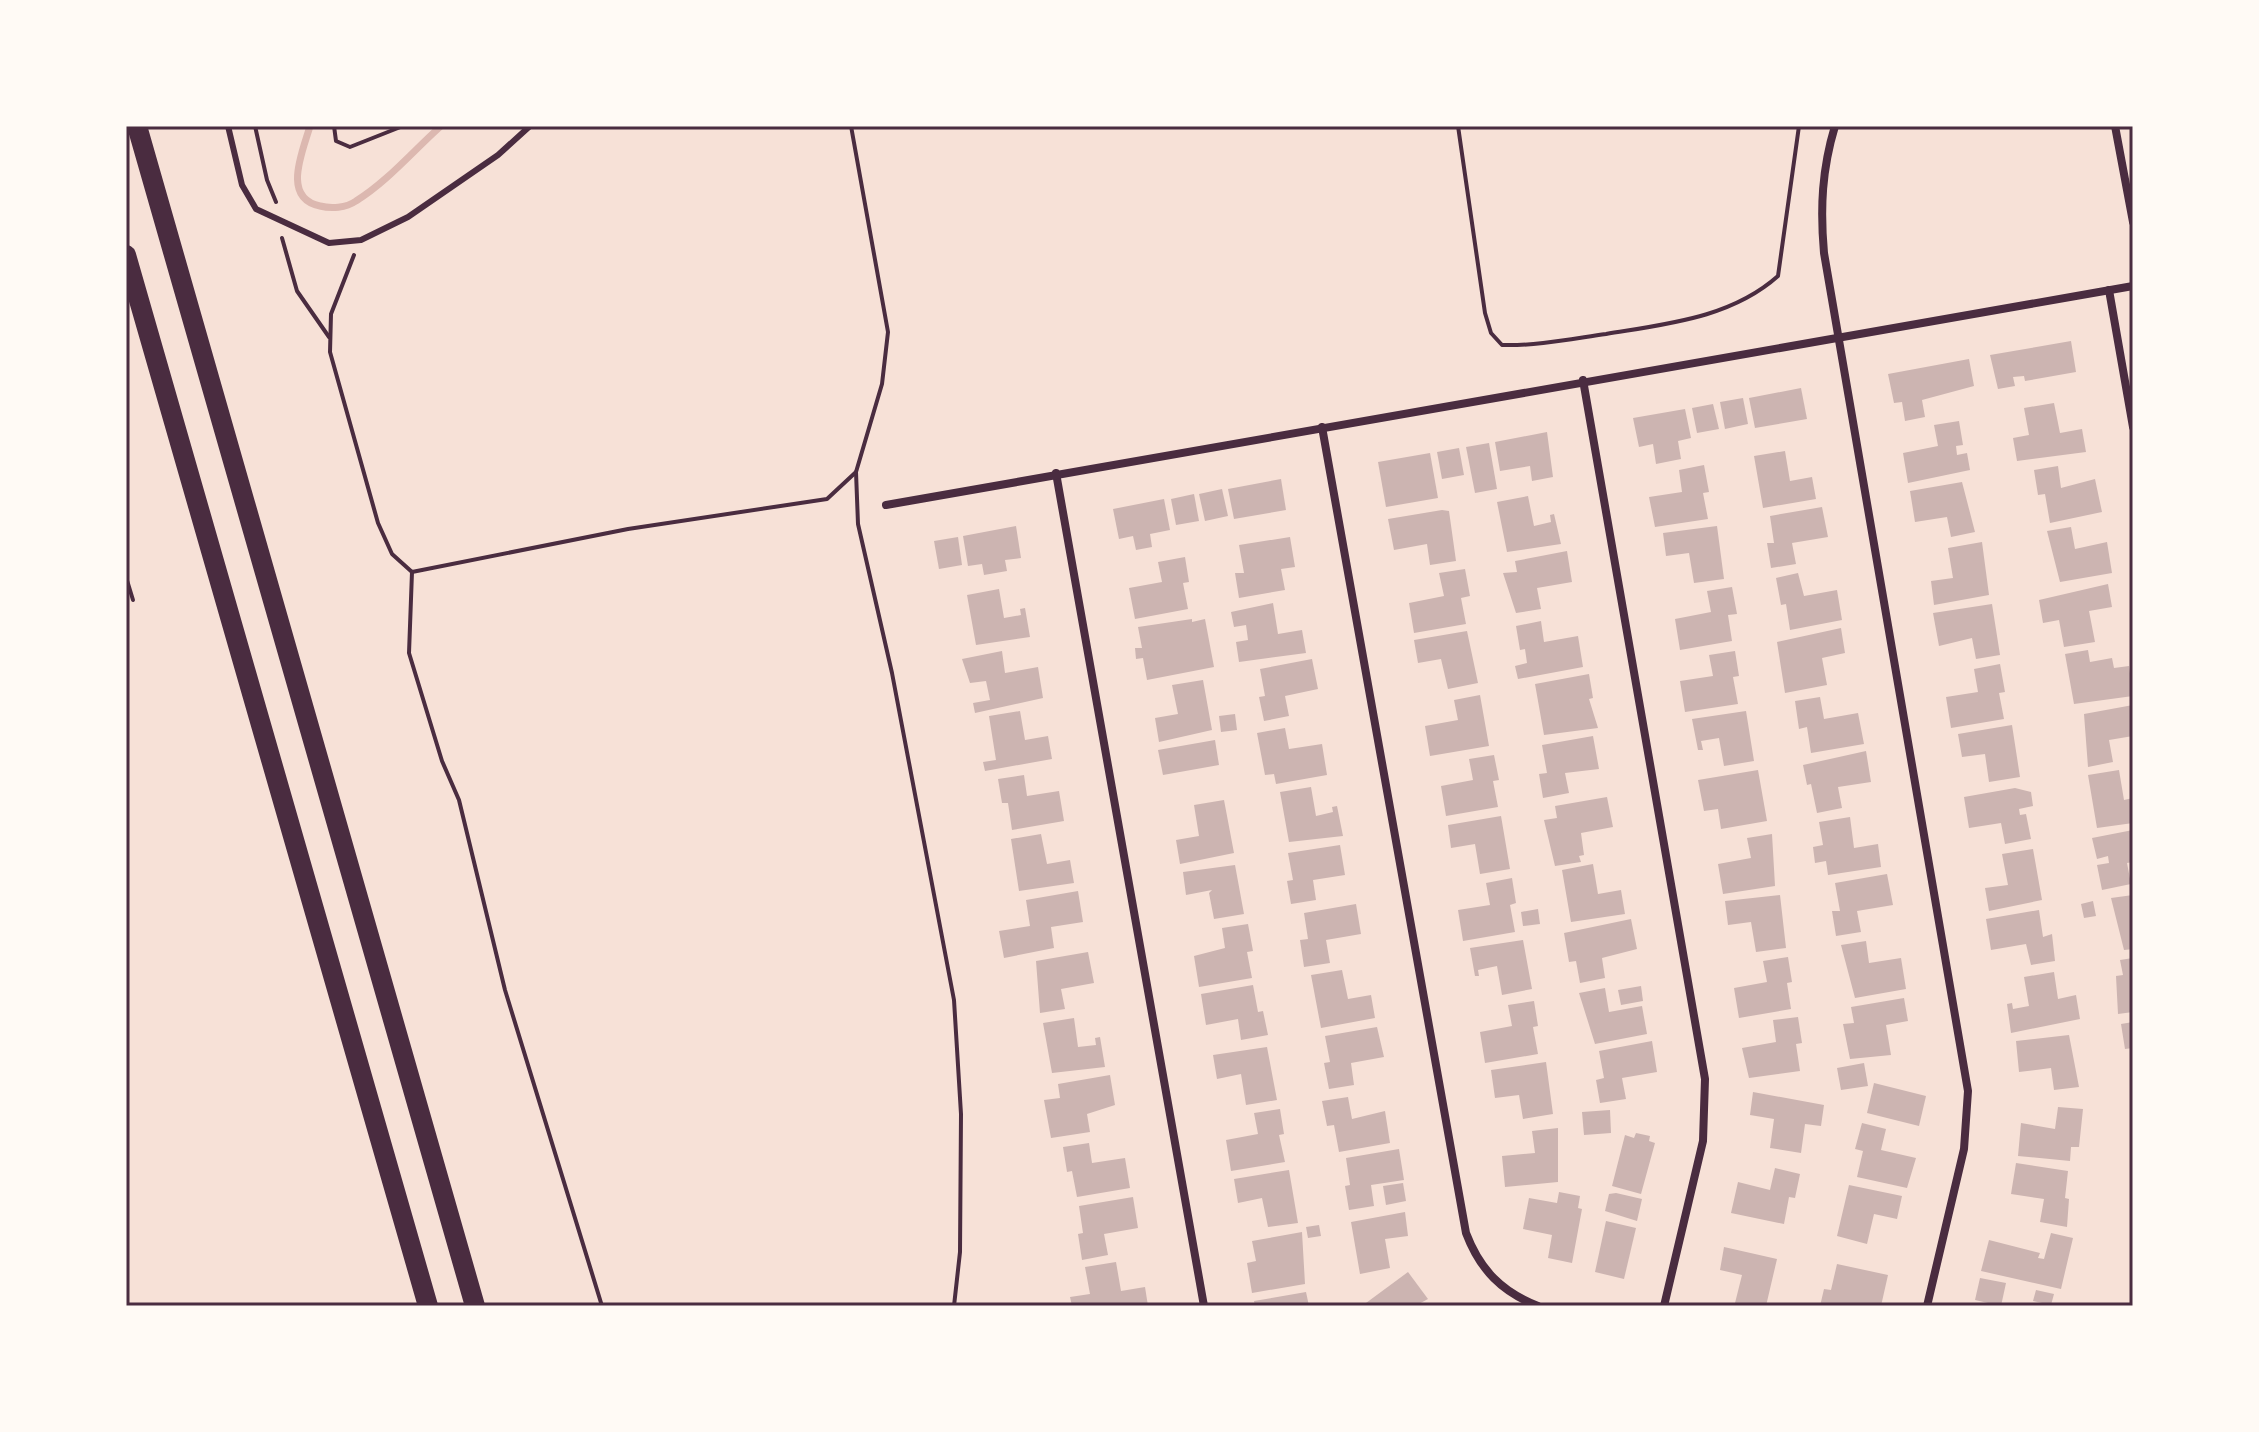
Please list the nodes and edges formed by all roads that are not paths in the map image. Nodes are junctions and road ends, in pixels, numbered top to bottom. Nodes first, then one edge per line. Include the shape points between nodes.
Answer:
1 (137, 126) edge
2 (228, 126) edge
3 (530, 126) edge
4 (1835, 126) edge
5 (2115, 126) edge
6 (2133, 222) edge
7 (126, 255) edge
8 (2133, 286) edge
9 (2109, 290) junction
10 (1837, 335) junction
11 (1583, 380) junction
12 (1322, 427) junction
13 (2133, 427) edge
14 (1056, 473) junction
15 (886, 505) dead end
16 (428, 1306) edge
17 (475, 1306) edge
18 (1204, 1306) edge
19 (1538, 1306) edge
20 (1664, 1306) edge
21 (1927, 1306) edge

1 - 17 main road
2 - 3 lane via 242,185 256,209 329,243 361,240 408,217 498,155
4 - 10 street via 1820,204
5 - 6 street
7 - 16 main road
8 - 9 street
9 - 10 street
9 - 13 street
10 - 11 street
10 - 21 street via 1965,1058 1964,1149
11 - 12 street
11 - 20 street via 1705,1079 1703,1141
12 - 14 street
12 - 19 street via 1461,1211 1486,1272 1504,1289
14 - 15 street
14 - 18 street

